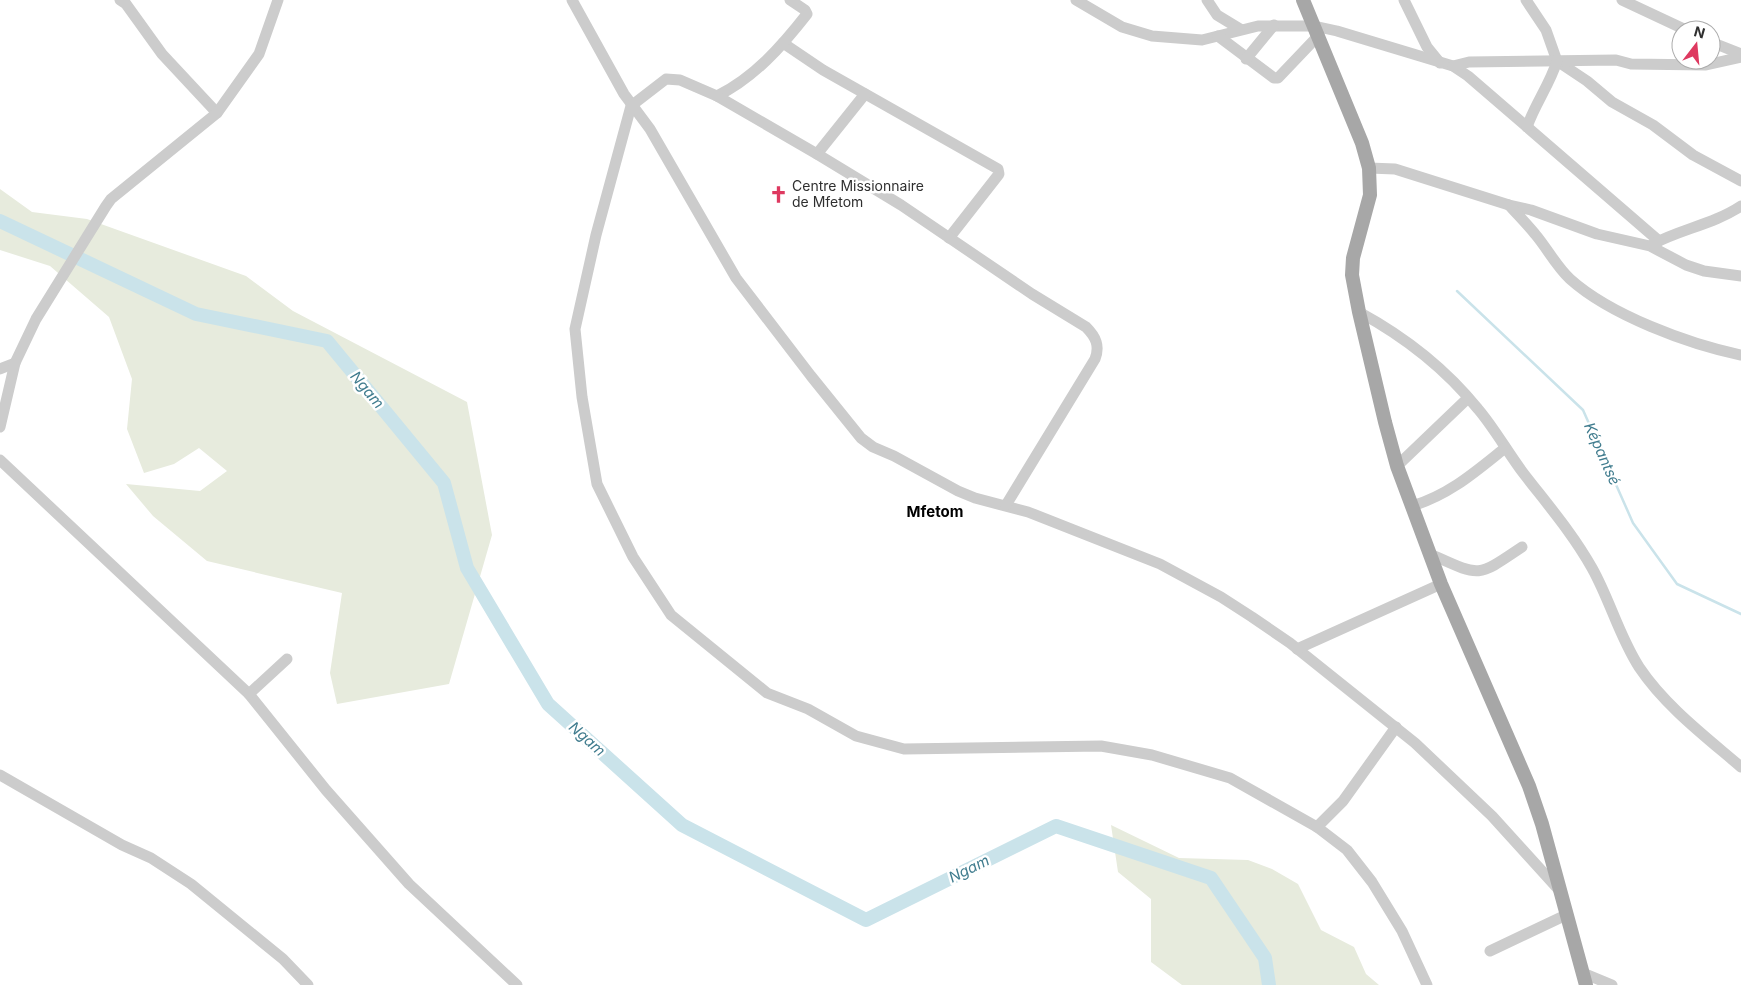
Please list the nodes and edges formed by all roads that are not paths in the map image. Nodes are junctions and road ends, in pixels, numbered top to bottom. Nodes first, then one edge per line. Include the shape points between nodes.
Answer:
1 (278, 0) edge
2 (790, 0) edge
3 (1076, 0) edge
4 (1207, 0) edge
5 (1303, 0) edge
6 (1404, 0) edge
7 (1526, 0) edge
8 (1622, 0) edge
9 (124, 1) edge
10 (576, 1) edge
11 (1227, 21) junction
12 (1671, 23) edge
13 (1274, 25) junction
14 (1240, 29) junction
15 (1316, 31) junction
16 (1222, 35) junction
17 (783, 43) junction
18 (1721, 47) edge
19 (1741, 56) edge
20 (1246, 59) junction
21 (1557, 61) junction
22 (1440, 63) junction
23 (1453, 66) junction
24 (865, 94) junction
25 (717, 96) junction
26 (631, 106) junction
27 (217, 113) junction
28 (1527, 127) junction
29 (817, 154) junction
30 (1369, 168) junction
31 (1741, 181) edge
32 (1509, 205) junction
33 (1741, 206) edge
34 (949, 238) junction
35 (1654, 244) junction
36 (1741, 276) edge
37 (1359, 312) junction
38 (1741, 355) edge
39 (15, 363) junction
40 (0, 369) edge
41 (1468, 398) junction
42 (0, 427) edge
43 (1505, 448) junction
44 (0, 460) edge
45 (1397, 466) junction
46 (1006, 505) junction
47 (1412, 506) junction
48 (1522, 547) dead end
49 (1430, 554) junction
50 (1441, 584) junction
51 (1297, 649) junction
52 (287, 660) dead end
53 (249, 694) junction
54 (1396, 727) junction
55 (1741, 767) edge
56 (0, 775) edge
57 (1317, 828) junction
58 (1560, 891) junction
59 (1566, 915) junction
60 (1490, 951) dead end
61 (1584, 979) edge
62 (308, 985) edge
63 (517, 985) edge
64 (1427, 985) edge
65 (1612, 985) edge

1 - 27 street via 259,54
2 - 17 street via 807,13
3 - 16 street via 1122,27 1152,36 1202,40
4 - 11 street via 1217,15
5 - 15 main road
6 - 22 street via 1427,47
7 - 21 street via 1546,30
8 - 12 street
9 - 27 street via 162,54
10 - 26 street
11 - 14 street
11 - 16 street
13 - 14 street
13 - 15 street
13 - 20 street
14 - 16 street
15 - 20 street via 1278,78
15 - 22 street via 1365,39
15 - 30 main road
16 - 20 street
17 - 24 street
17 - 25 street via 738,86
18 - 19 street
19 - 21 street via 1706,65 1631,64 1616,60
21 - 23 street via 1469,62
21 - 28 street via 1552,80
21 - 31 street via 1693,155
22 - 23 street
23 - 28 street
24 - 29 street
24 - 34 street via 998,168 999,174
25 - 26 street via 680,80 666,79
25 - 29 street
26 - 46 street via 650,129 736,278 861,438 958,491
26 - 57 street via 598,225 576,329 582,397 597,484 633,558 671,615 767,693 808,709 856,736 904,749 1102,746 1152,755 1230,778
27 - 39 street via 108,202 41,310
28 - 35 street via 1641,222
29 - 34 street
30 - 32 street via 1395,168
30 - 37 main road via 1370,203 1352,266
32 - 35 street via 1597,234
32 - 38 street via 1535,233 1564,274 1603,301 1636,320 1683,339
33 - 35 street via 1726,216 1688,228
34 - 46 street via 1086,327 1097,343 1098,351 1090,367
35 - 36 street via 1695,268
37 - 41 street via 1416,348
37 - 45 main road
39 - 40 street
39 - 42 street
41 - 43 street
41 - 45 street
43 - 47 street via 1456,487
43 - 55 street via 1578,543 1604,590 1628,648 1648,679 1676,709
44 - 53 street
45 - 47 main road
46 - 51 street via 1160,564 1222,597
47 - 49 main road
48 - 49 street via 1478,572
49 - 50 main road
50 - 51 street
50 - 58 main road via 1529,786
51 - 54 street
52 - 53 street
53 - 63 street via 326,790 409,884
54 - 57 street via 1343,800
54 - 58 street via 1492,816
56 - 62 street via 191,884 260,940
57 - 64 street via 1347,850 1372,882 1402,931
58 - 59 main road
59 - 60 street
59 - 61 main road
61 - 65 street

